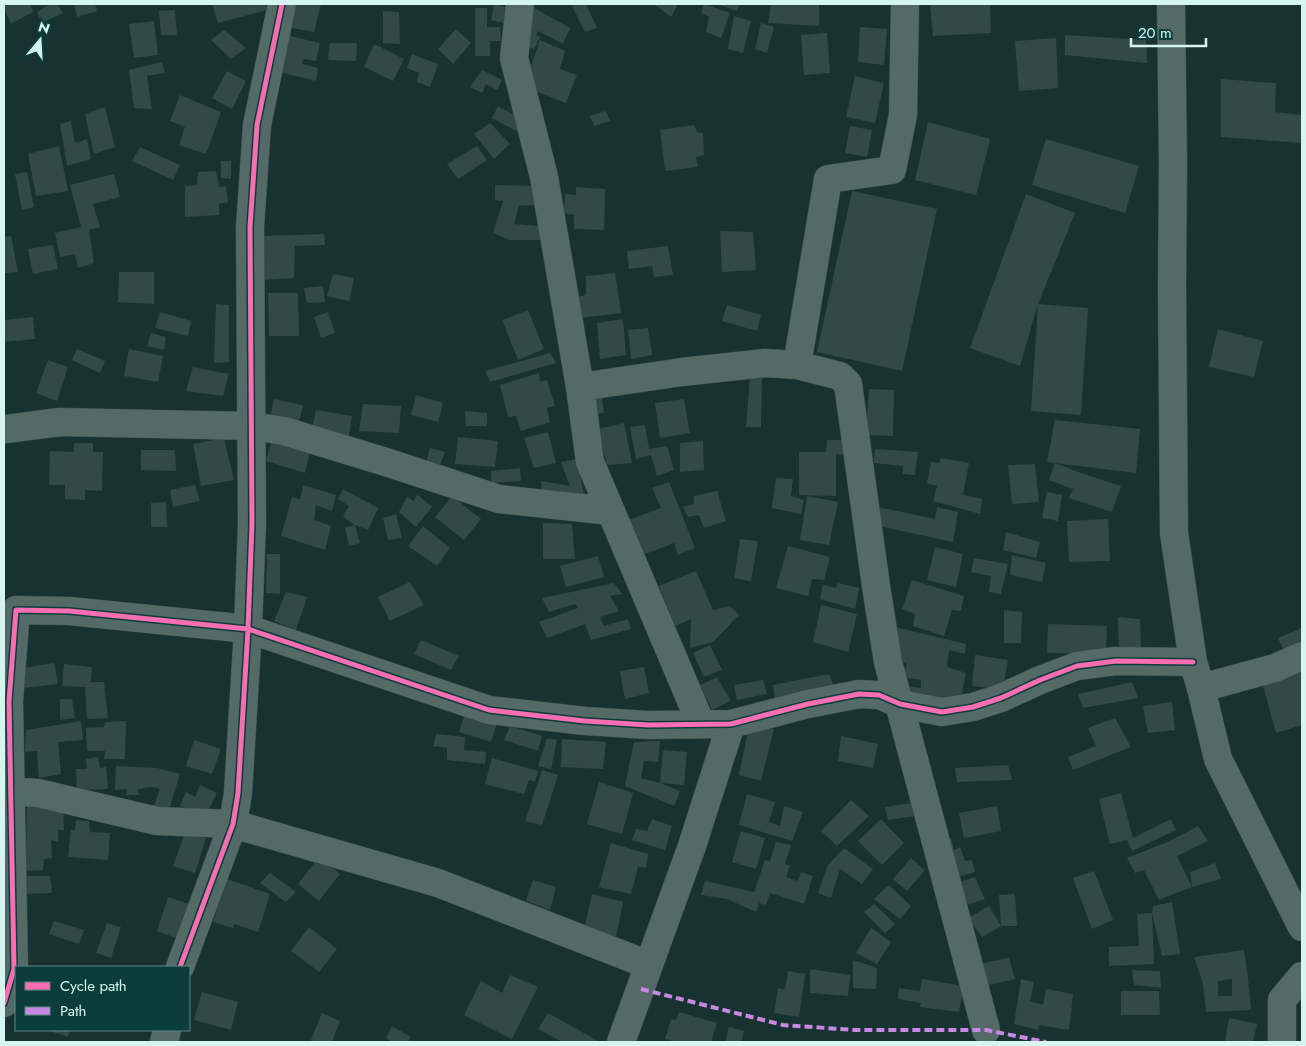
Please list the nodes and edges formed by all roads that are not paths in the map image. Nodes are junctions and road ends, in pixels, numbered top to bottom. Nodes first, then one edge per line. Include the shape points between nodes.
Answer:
1 (282, 4) edge
2 (520, 4) edge
3 (905, 4) edge
4 (1171, 4) edge
5 (797, 365) junction
6 (580, 388) junction
7 (251, 426) junction
8 (6, 429) dead end
9 (611, 511) junction
10 (248, 630) junction
11 (1302, 656) edge
12 (1193, 662) junction
13 (1201, 688) junction
14 (900, 704) junction
15 (701, 724) junction
16 (731, 724) junction
17 (7, 791) edge
18 (233, 824) junction
19 (1302, 927) edge
20 (648, 965) junction
21 (180, 966) edge
22 (1302, 976) edge
23 (4, 1003) edge
24 (986, 1030) dead end
25 (621, 1042) edge
26 (1282, 1042) edge

1 - 7 street via 257,126 250,227
2 - 6 street via 514,58 544,177
3 - 5 street via 903,115 892,170 828,179
4 - 12 street via 1174,534
5 - 6 street via 765,363
5 - 14 street via 840,376 848,384 887,653
6 - 9 street via 590,462
7 - 8 street via 60,422
7 - 9 street via 284,431 498,499
7 - 10 street
9 - 15 street
10 - 15 street via 489,710 648,726
10 - 17 street via 68,611 16,610
10 - 18 street via 238,793
11 - 13 street via 1275,668
12 - 13 street
12 - 14 street via 1116,661 1077,666 1000,698 942,712
13 - 19 street via 1218,759
14 - 16 street via 879,695 859,694
14 - 24 street
15 - 16 street
16 - 20 street via 692,846
17 - 18 street via 38,793 157,821
17 - 23 street via 14,969
18 - 20 street via 438,883
18 - 21 street
20 - 25 street
22 - 26 street via 1282,1000

